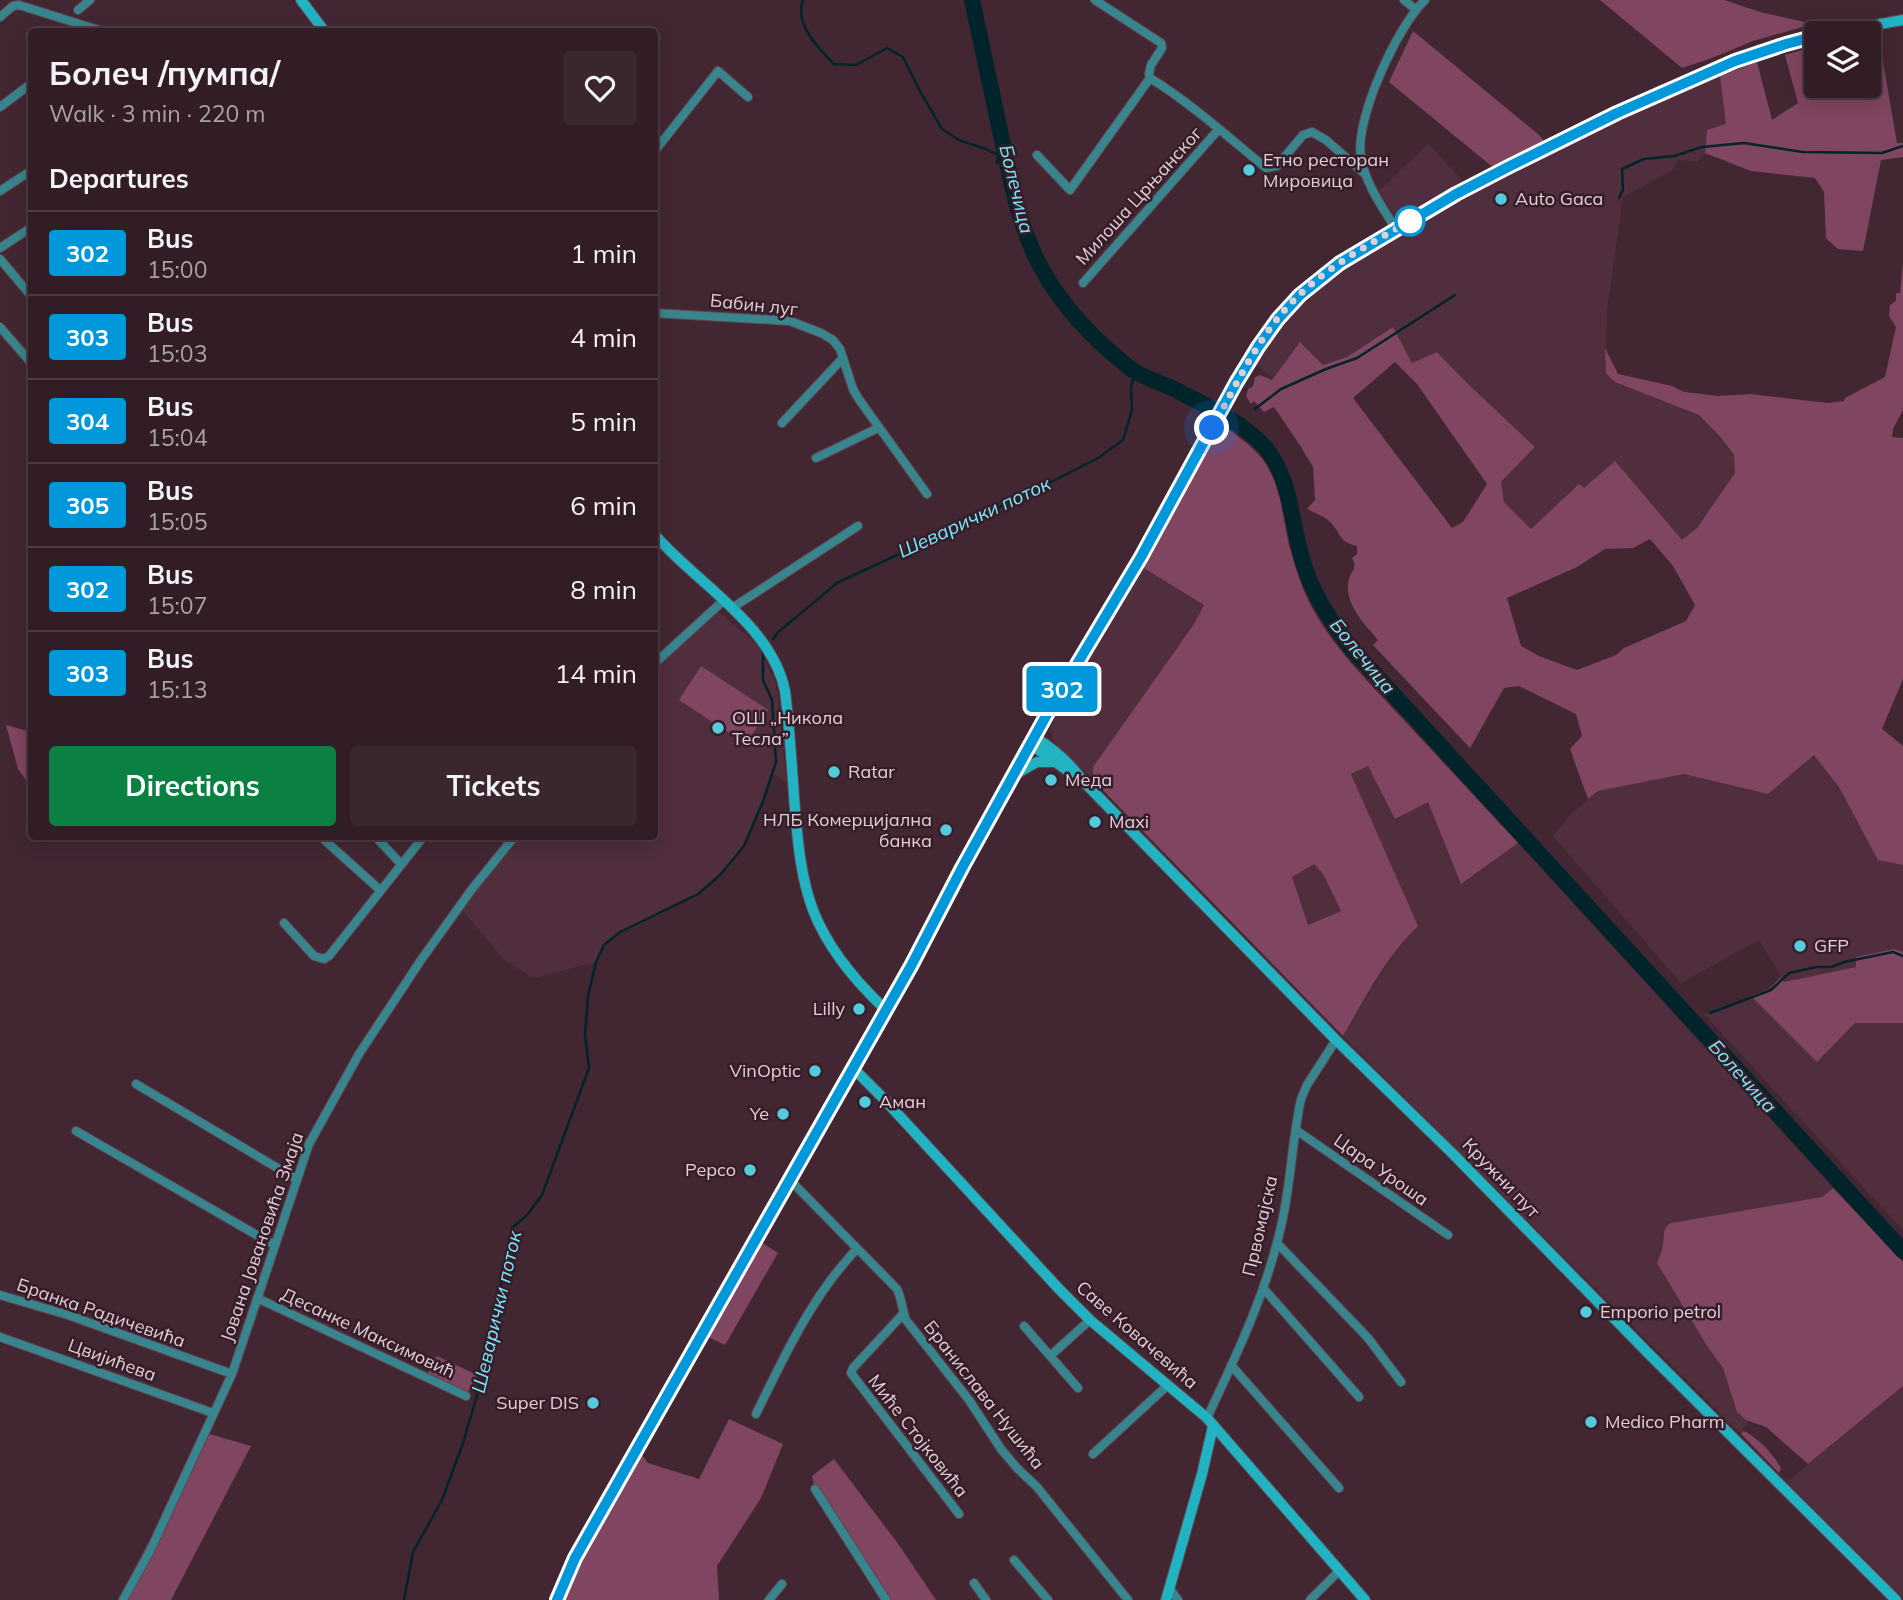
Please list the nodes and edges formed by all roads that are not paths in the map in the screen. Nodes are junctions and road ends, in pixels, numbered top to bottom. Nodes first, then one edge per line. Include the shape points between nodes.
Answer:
1 (90, 0) edge
2 (301, 0) edge
3 (1095, 0) edge
4 (1404, 0) edge
5 (1425, 0) edge
6 (1415, 9) junction
7 (78, 10) dead end
8 (0, 17) edge
9 (1903, 20) edge
10 (1881, 24) edge
11 (92, 28) edge
12 (322, 28) edge
13 (1804, 39) edge
14 (1150, 78) junction
15 (28, 86) edge
16 (748, 97) dead end
17 (0, 107) edge
18 (1219, 130) junction
19 (658, 147) edge
20 (1037, 155) dead end
21 (28, 173) edge
22 (1365, 174) junction
23 (0, 191) edge
24 (1396, 229) junction
25 (28, 230) edge
26 (0, 248) edge
27 (0, 259) edge
28 (1083, 283) dead end
29 (28, 293) edge
30 (658, 313) edge
31 (0, 327) edge
32 (843, 358) junction
33 (28, 359) edge
34 (782, 423) dead end
35 (878, 428) junction
36 (816, 458) dead end
37 (926, 494) dead end
38 (858, 526) dead end
39 (658, 538) edge
40 (728, 605) junction
41 (658, 661) edge
42 (1046, 716) junction
43 (1032, 740) junction
44 (1056, 757) junction
45 (1012, 776) junction
46 (324, 840) edge
47 (379, 840) edge
48 (421, 840) edge
49 (503, 840) edge
50 (512, 840) edge
51 (508, 845) junction
52 (401, 864) junction
53 (380, 890) junction
54 (284, 923) dead end
55 (886, 1010) junction
56 (1336, 1040) junction
57 (852, 1067) junction
58 (136, 1084) dead end
59 (1296, 1130) junction
60 (76, 1131) dead end
61 (296, 1179) junction
62 (790, 1180) junction
63 (1448, 1236) dead end
64 (1277, 1243) junction
65 (274, 1245) junction
66 (857, 1248) junction
67 (1264, 1289) junction
68 (0, 1295) edge
69 (257, 1298) junction
70 (904, 1314) junction
71 (1090, 1320) junction
72 (1024, 1326) dead end
73 (0, 1337) edge
74 (1050, 1356) junction
75 (1231, 1365) junction
76 (232, 1374) junction
77 (1401, 1382) dead end
78 (1168, 1385) junction
79 (1078, 1388) dead end
80 (466, 1396) dead end
81 (1359, 1397) dead end
82 (213, 1413) junction
83 (756, 1414) dead end
84 (1210, 1422) junction
85 (1093, 1454) dead end
86 (1339, 1488) dead end
87 (815, 1489) dead end
88 (959, 1514) dead end
89 (1014, 1560) dead end
90 (1340, 1570) junction
91 (974, 1583) dead end
92 (782, 1584) dead end
93 (1168, 1595) edge
94 (123, 1600) edge
95 (557, 1600) edge
96 (769, 1600) edge
97 (886, 1600) edge
98 (986, 1600) edge
99 (1048, 1600) edge
100 (1128, 1600) edge
101 (1178, 1600) edge
102 (1310, 1600) edge
103 (1365, 1600) edge
104 (1896, 1600) edge

1 - 7 street
2 - 12 main road
3 - 14 street via 1161,43
4 - 6 street
5 - 6 street
6 - 22 street via 1366,111 1359,144
8 - 11 street via 19,5
9 - 10 main road
13 - 24 main road via 1735,61 1617,113
14 - 18 street
14 - 20 street via 1070,190
15 - 17 street
16 - 19 street via 718,71
18 - 22 street via 1266,168 1277,166 1305,133 1316,132
18 - 28 street, Милоша Црњанског
21 - 23 street
22 - 24 street
24 - 42 main road via 1327,272 1289,306 1258,347
25 - 26 street
27 - 29 street
30 - 32 street, Бабин луг via 790,321 833,340
31 - 33 street
32 - 34 street
32 - 35 street, Бабин луг via 853,389
35 - 36 street
35 - 37 street, Бабин луг
38 - 40 street
39 - 40 main road
40 - 41 street
40 - 55 main road via 771,655 783,681 798,838 814,913 843,963
42 - 43 main road
42 - 44 main road via 1047,735
43 - 44 main road, Кружни пут
43 - 45 main road
44 - 45 main road
44 - 56 main road, Кружни пут via 1072,767
45 - 55 main road
46 - 53 street
47 - 52 street
48 - 52 street
49 - 51 street
50 - 51 street, Јована Јовановића Змаја
51 - 61 street, Јована Јовановића Змаја via 457,909 359,1054 309,1144
52 - 53 street
53 - 54 street via 324,959 314,956
55 - 57 main road
56 - 59 street, Првомајска via 1307,1085
56 - 104 main road, Кружни пут
57 - 62 main road
57 - 71 main road, Саве Ковачевића
58 - 61 street
59 - 63 street, Цара Уроша
59 - 64 street, Првомајска
60 - 65 street
61 - 65 street, Јована Јовановића Змаја
62 - 66 street, Бранислава Нушића
62 - 95 main road via 575,1558
64 - 67 street, Првомајска
64 - 77 street via 1368,1338
65 - 69 street, Јована Јовановића Змаја
66 - 70 street, Бранислава Нушића via 897,1289
66 - 83 street via 815,1304
67 - 75 street, Првомајска
67 - 81 street
68 - 76 street, Бранка Радичевића
69 - 76 street, Јована Јовановића Змаја
69 - 80 street, Десанке Максимовић
70 - 88 street, Миће Стојковића via 851,1373
70 - 100 street, Бранислава Нушића via 1001,1448
71 - 74 street
71 - 78 main road, Саве Ковачевића
72 - 74 street
73 - 82 street, Цвијићева
74 - 79 street
75 - 84 street, Првомајска
75 - 86 street
76 - 82 street, Јована Јовановића Змаја
78 - 84 main road, Саве Ковачевића
78 - 85 street
82 - 94 street, Јована Јовановића Змаја
84 - 90 main road, Саве Ковачевића
84 - 93 main road, Првомајска via 1202,1474
87 - 97 street
89 - 99 street
90 - 102 street
90 - 103 main road, Саве Ковачевића
91 - 98 street
92 - 96 street
93 - 101 street, Првомајска

